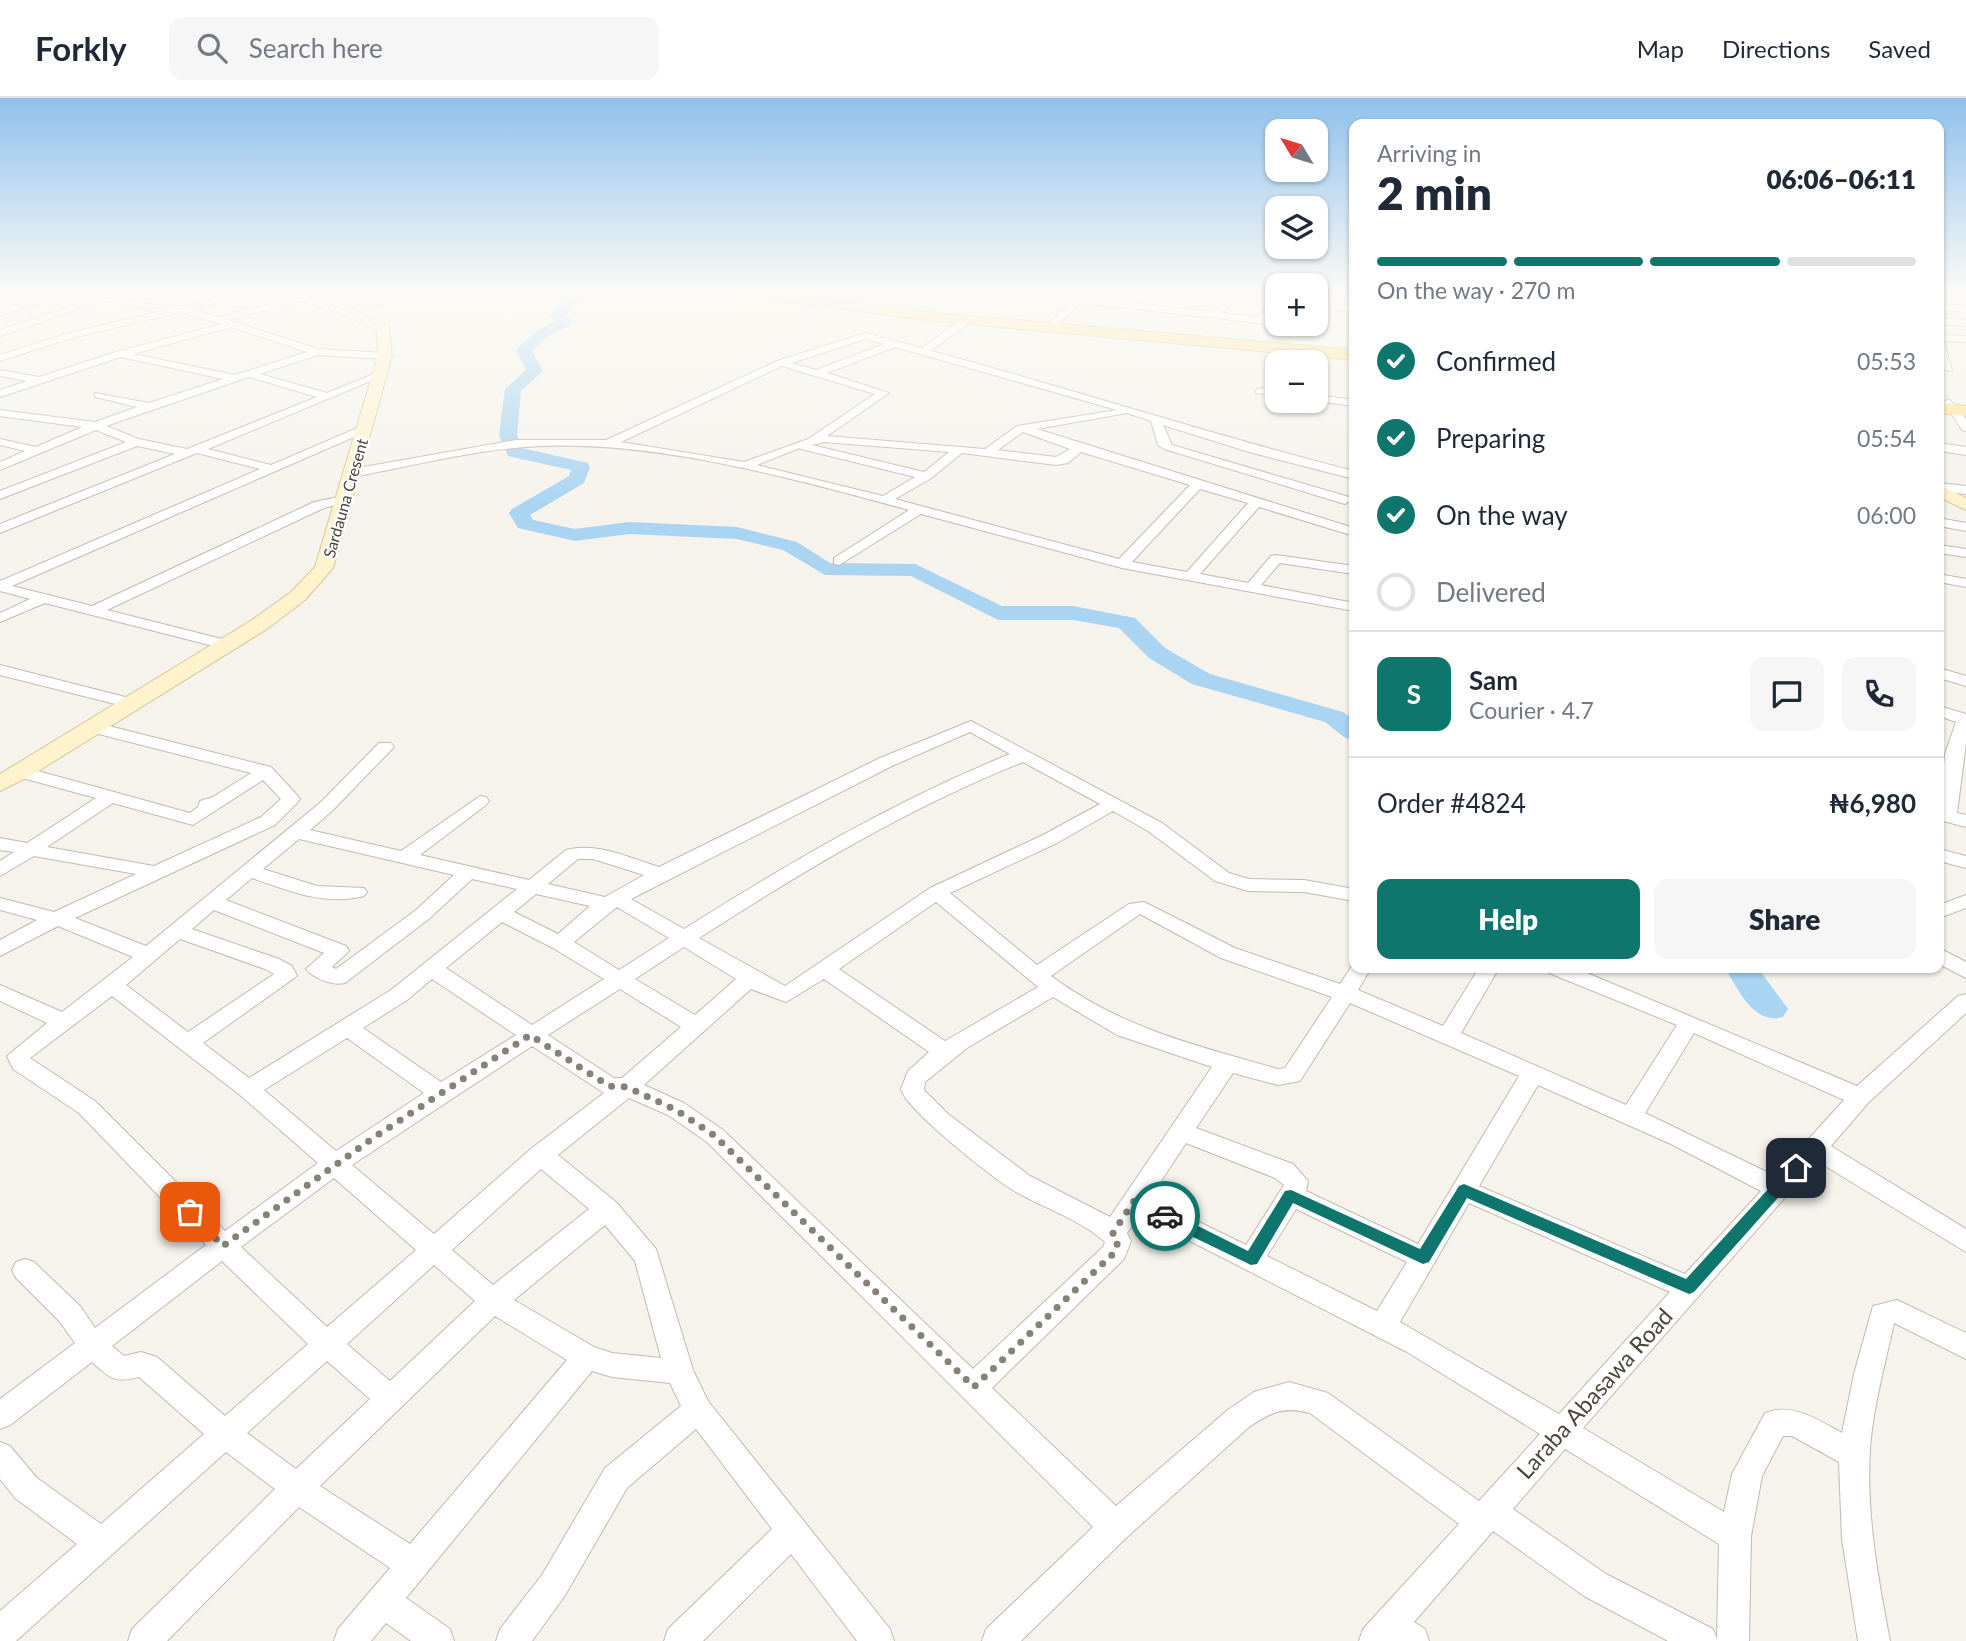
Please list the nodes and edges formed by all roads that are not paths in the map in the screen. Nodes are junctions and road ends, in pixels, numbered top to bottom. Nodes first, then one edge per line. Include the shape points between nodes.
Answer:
1 (93, 363) edge
2 (161, 363) edge
3 (282, 363) edge
4 (383, 363) edge
5 (781, 363) joint
6 (844, 363) edge
7 (968, 363) edge
8 (0, 373) edge
9 (817, 373) junction
10 (248, 374) junction
11 (380, 375) junction
12 (234, 379) junction
13 (39, 381) junction
14 (1260, 391) dead end
15 (1265, 392) edge
16 (0, 394) edge
17 (99, 395) dead end
18 (326, 396) junction
19 (1328, 400) edge
20 (1349, 402) edge
21 (1952, 406) edge
22 (150, 407) junction
23 (1126, 412) junction
24 (0, 413) edge
25 (1156, 420) junction
26 (97, 426) junction
27 (366, 428) junction
28 (1025, 428) junction
29 (1966, 428) edge
30 (810, 441) junction
31 (0, 442) edge
32 (136, 442) junction
33 (609, 444) junction
34 (796, 445) junction
35 (1079, 447) junction
36 (1944, 448) edge
37 (960, 449) junction
38 (40, 451) junction
39 (189, 451) junction
40 (1966, 451) edge
41 (988, 452) junction
42 (0, 466) edge
43 (744, 466) junction
44 (270, 468) junction
45 (352, 473) junction
46 (1349, 474) edge
47 (926, 476) junction
48 (1197, 485) junction
49 (1944, 489) edge
50 (1944, 491) edge
51 (1966, 491) edge
52 (0, 495) edge
53 (1349, 497) edge
54 (345, 498) junction
55 (1349, 498) edge
56 (886, 499) junction
57 (1255, 503) junction
58 (1966, 505) edge
59 (920, 509) junction
60 (1315, 521) junction
61 (1944, 523) edge
62 (1966, 527) edge
63 (0, 529) edge
64 (1349, 531) edge
65 (1944, 550) edge
66 (1966, 553) edge
67 (839, 561) dead end
68 (1122, 564) junction
69 (1349, 569) edge
70 (1190, 578) junction
71 (1944, 579) edge
72 (1966, 583) edge
73 (0, 587) edge
74 (1251, 588) junction
75 (44, 598) junction
76 (1349, 606) edge
77 (93, 611) junction
78 (0, 618) edge
79 (225, 644) junction
80 (0, 670) edge
81 (1944, 674) edge
82 (1966, 681) edge
83 (131, 703) junction
84 (1944, 713) edge
85 (1965, 720) edge
86 (93, 727) junction
87 (385, 747) dead end
88 (1024, 755) junction
89 (1960, 756) edge
90 (265, 771) junction
91 (21, 772) junction
92 (0, 784) edge
93 (1945, 794) edge
94 (109, 797) junction
95 (480, 801) dead end
96 (1111, 805) junction
97 (1944, 814) edge
98 (1966, 821) edge
99 (295, 832) junction
100 (0, 844) edge
101 (28, 850) junction
102 (1944, 856) edge
103 (405, 857) junction
104 (1966, 862) edge
105 (0, 870) edge
106 (248, 871) junction
107 (469, 871) junction
108 (158, 872) junction
109 (662, 874) junction
110 (535, 885) junction
111 (357, 892) dead end
112 (937, 892) junction
113 (1349, 894) edge
114 (1966, 901) edge
115 (212, 902) junction
116 (612, 902) junction
117 (0, 904) edge
118 (1944, 910) edge
119 (501, 914) junction
120 (55, 919) junction
121 (176, 931) junction
122 (685, 937) junction
123 (560, 943) junction
124 (0, 949) edge
125 (148, 955) junction
126 (1944, 958) edge
127 (824, 969) junction
128 (434, 970) junction
129 (1966, 971) edge
130 (1358, 973) edge
131 (1486, 973) edge
132 (1569, 973) edge
133 (621, 978) junction
134 (753, 979) junction
135 (1045, 982) junction
136 (112, 985) junction
137 (0, 992) edge
138 (1345, 994) junction
139 (1965, 1003) edge
140 (64, 1021) junction
141 (1690, 1021) junction
142 (695, 1025) junction
143 (348, 1028) junction
144 (530, 1035) junction
145 (1448, 1037) junction
146 (188, 1043) junction
147 (946, 1053) junction
148 (9, 1062) edge
149 (1228, 1062) junction
150 (1533, 1073) junction
151 (627, 1087) junction
152 (248, 1089) junction
153 (441, 1093) junction
154 (1860, 1097) junction
155 (1631, 1116) junction
156 (1181, 1132) junction
157 (1814, 1147) junction
158 (541, 1155) junction
159 (335, 1164) junction
160 (1777, 1188) junction
161 (1464, 1190) junction
162 (1291, 1195) junction
163 (1134, 1201) junction
164 (607, 1209) junction
165 (1113, 1233) junction
166 (1966, 1242) edge
167 (223, 1246) junction
168 (433, 1251) junction
169 (1423, 1258) junction
170 (1251, 1259) junction
171 (25, 1270) dead end
172 (1689, 1287) junction
173 (493, 1301) junction
174 (1383, 1326) junction
175 (327, 1344) junction
176 (92, 1346) junction
177 (1966, 1346) edge
178 (586, 1357) junction
179 (679, 1371) junction
180 (974, 1387) junction
181 (390, 1399) junction
182 (698, 1410) junction
183 (0, 1416) edge
184 (1560, 1431) junction
185 (225, 1434) junction
186 (1856, 1455) junction
187 (0, 1456) edge
188 (297, 1488) junction
189 (1485, 1516) junction
190 (1115, 1527) junction
191 (792, 1531) junction
192 (1735, 1536) junction
193 (101, 1543) junction
194 (414, 1566) junction
195 (383, 1601) junction
196 (0, 1633) edge
197 (1393, 1635) edge
198 (144, 1641) edge
199 (350, 1641) edge
200 (438, 1641) edge
201 (512, 1641) edge
202 (680, 1641) edge
203 (878, 1641) edge
204 (998, 1641) edge
205 (1701, 1641) edge
206 (1733, 1641) edge
207 (1874, 1641) edge

1 - 13 street
2 - 12 street
3 - 10 street
4 - 11 street, Sardauna Cresent
5 - 9 street
5 - 33 street
6 - 9 street
7 - 23 street
8 - 13 street
9 - 30 street via 884,393
10 - 12 street
10 - 18 street
11 - 18 street
11 - 27 street, Sardauna Cresent
12 - 22 street
13 - 16 street
14 - 15 street
17 - 22 street
18 - 39 street
19 - 20 street
21 - 29 street
22 - 26 street
23 - 25 street
23 - 28 street
24 - 26 street
25 - 46 street
25 - 53 street via 1168,447
26 - 32 street
26 - 38 street
27 - 44 street
27 - 45 street, Sardauna Cresent
28 - 35 street
28 - 41 street
30 - 34 street
30 - 37 street
31 - 38 street
32 - 39 street
32 - 52 street
33 - 43 street
33 - 45 street via 512,445
34 - 43 street
34 - 47 street
35 - 41 street via 1061,461
35 - 48 street
36 - 40 street
37 - 41 street
37 - 47 street
38 - 42 street
39 - 44 street
39 - 63 street
43 - 56 street
44 - 73 street
45 - 54 street, Sardauna Cresent
47 - 56 street
48 - 57 street
48 - 68 street
49 - 51 street
50 - 58 street
54 - 77 street via 319,505
54 - 79 street, Sardauna Cresent via 317,580
55 - 60 street
56 - 59 street
57 - 60 street
57 - 70 street
59 - 67 street
59 - 68 street
60 - 64 street
61 - 62 street
65 - 66 street
68 - 70 street
69 - 74 street via 1276,559
70 - 74 street
71 - 72 street
73 - 75 street
74 - 76 street
75 - 77 street
75 - 78 street
77 - 79 street
79 - 83 street, Sardauna Cresent
80 - 83 street
81 - 82 street
83 - 86 street, Sardauna Cresent
84 - 85 street
85 - 89 street
86 - 90 street
86 - 91 street, Sardauna Cresent
87 - 99 street
88 - 96 street
88 - 109 street via 978,728 968,727 886,762
88 - 122 street via 890,814
89 - 93 street
90 - 94 street via 219,801 171,813
90 - 108 street via 291,799 268,821
91 - 92 street, Sardauna Cresent
91 - 94 street
94 - 101 street
95 - 103 street
96 - 112 street
96 - 113 street via 1168,835 1222,877 1248,885 1304,886
97 - 98 street
99 - 103 street
99 - 106 street
100 - 101 street
101 - 105 street
101 - 108 street
102 - 104 street
103 - 107 street
106 - 111 street via 326,893 344,896
106 - 115 street
107 - 110 street
107 - 115 street via 423,914 338,978 317,969 340,951
108 - 120 street
109 - 110 street via 579,852
109 - 116 street
110 - 116 street
110 - 119 street
112 - 127 street
112 - 135 street
114 - 118 street
115 - 121 street
116 - 122 street
116 - 123 street
117 - 120 street
119 - 123 street
119 - 128 street
120 - 124 street
120 - 125 street
121 - 125 street
121 - 146 street via 272,964 286,976
122 - 133 street
122 - 134 street
123 - 133 street
125 - 136 street
126 - 129 street
127 - 134 street via 786,995
127 - 147 street
128 - 143 street
128 - 144 street
130 - 138 street
131 - 145 street
132 - 141 street
133 - 142 street
133 - 144 street
134 - 142 street
135 - 138 street via 1141,907 1228,953
135 - 147 street
135 - 149 street via 1149,1040
136 - 140 street
136 - 146 street
137 - 140 street
138 - 145 street
138 - 149 street via 1292,1075 1278,1077
139 - 154 street, Laraba Abasawa Road
140 - 148 street
141 - 154 street
141 - 155 street
142 - 151 street
143 - 152 street
143 - 153 street
144 - 151 street via 609,1086
144 - 153 street
145 - 150 street
146 - 152 street
147 - 165 street via 917,1075 913,1093 1021,1183
148 - 167 street via 20,1063 86,1107
149 - 156 street
150 - 155 street
150 - 161 street
151 - 158 street
151 - 180 street via 676,1110 715,1136
152 - 159 street
153 - 159 street
154 - 157 street, Laraba Abasawa Road
155 - 160 street
156 - 162 street via 1284,1171 1296,1181
156 - 163 street
157 - 160 street, Laraba Abasawa Road
157 - 166 street
158 - 164 street
158 - 168 street
159 - 167 street
159 - 168 street
160 - 172 street, Laraba Abasawa Road
161 - 169 street
161 - 172 street
162 - 169 street
162 - 170 street
163 - 165 street
163 - 170 street
164 - 173 street
164 - 179 street via 647,1257
165 - 180 street via 1118,1241 1115,1252
167 - 175 street
167 - 176 street
168 - 173 street
168 - 175 street
169 - 174 street
170 - 174 street
171 - 176 street via 70,1314
172 - 184 street, Laraba Abasawa Road
173 - 178 street
173 - 181 street
174 - 184 street
175 - 181 street
175 - 185 street
176 - 183 street
176 - 185 street via 120,1369 147,1366
177 - 186 street via 1897,1311 1883,1314
178 - 179 street via 612,1365
178 - 194 street
179 - 182 street
180 - 190 street
181 - 188 street
182 - 191 street
182 - 201 street via 616,1478 553,1586
184 - 189 street, Laraba Abasawa Road
184 - 192 street
185 - 188 street
185 - 193 street
186 - 192 street via 1795,1423 1775,1422 1747,1474
186 - 207 street via 1858,1552
187 - 193 street via 26,1488
188 - 194 street
188 - 198 street
189 - 190 street via 1318,1402 1289,1395 1264,1401 1239,1418
189 - 197 street, Laraba Abasawa Road
189 - 205 street via 1595,1585
190 - 204 street
191 - 202 street
191 - 203 street
192 - 206 street
193 - 196 street
194 - 195 street
195 - 199 street
195 - 200 street

